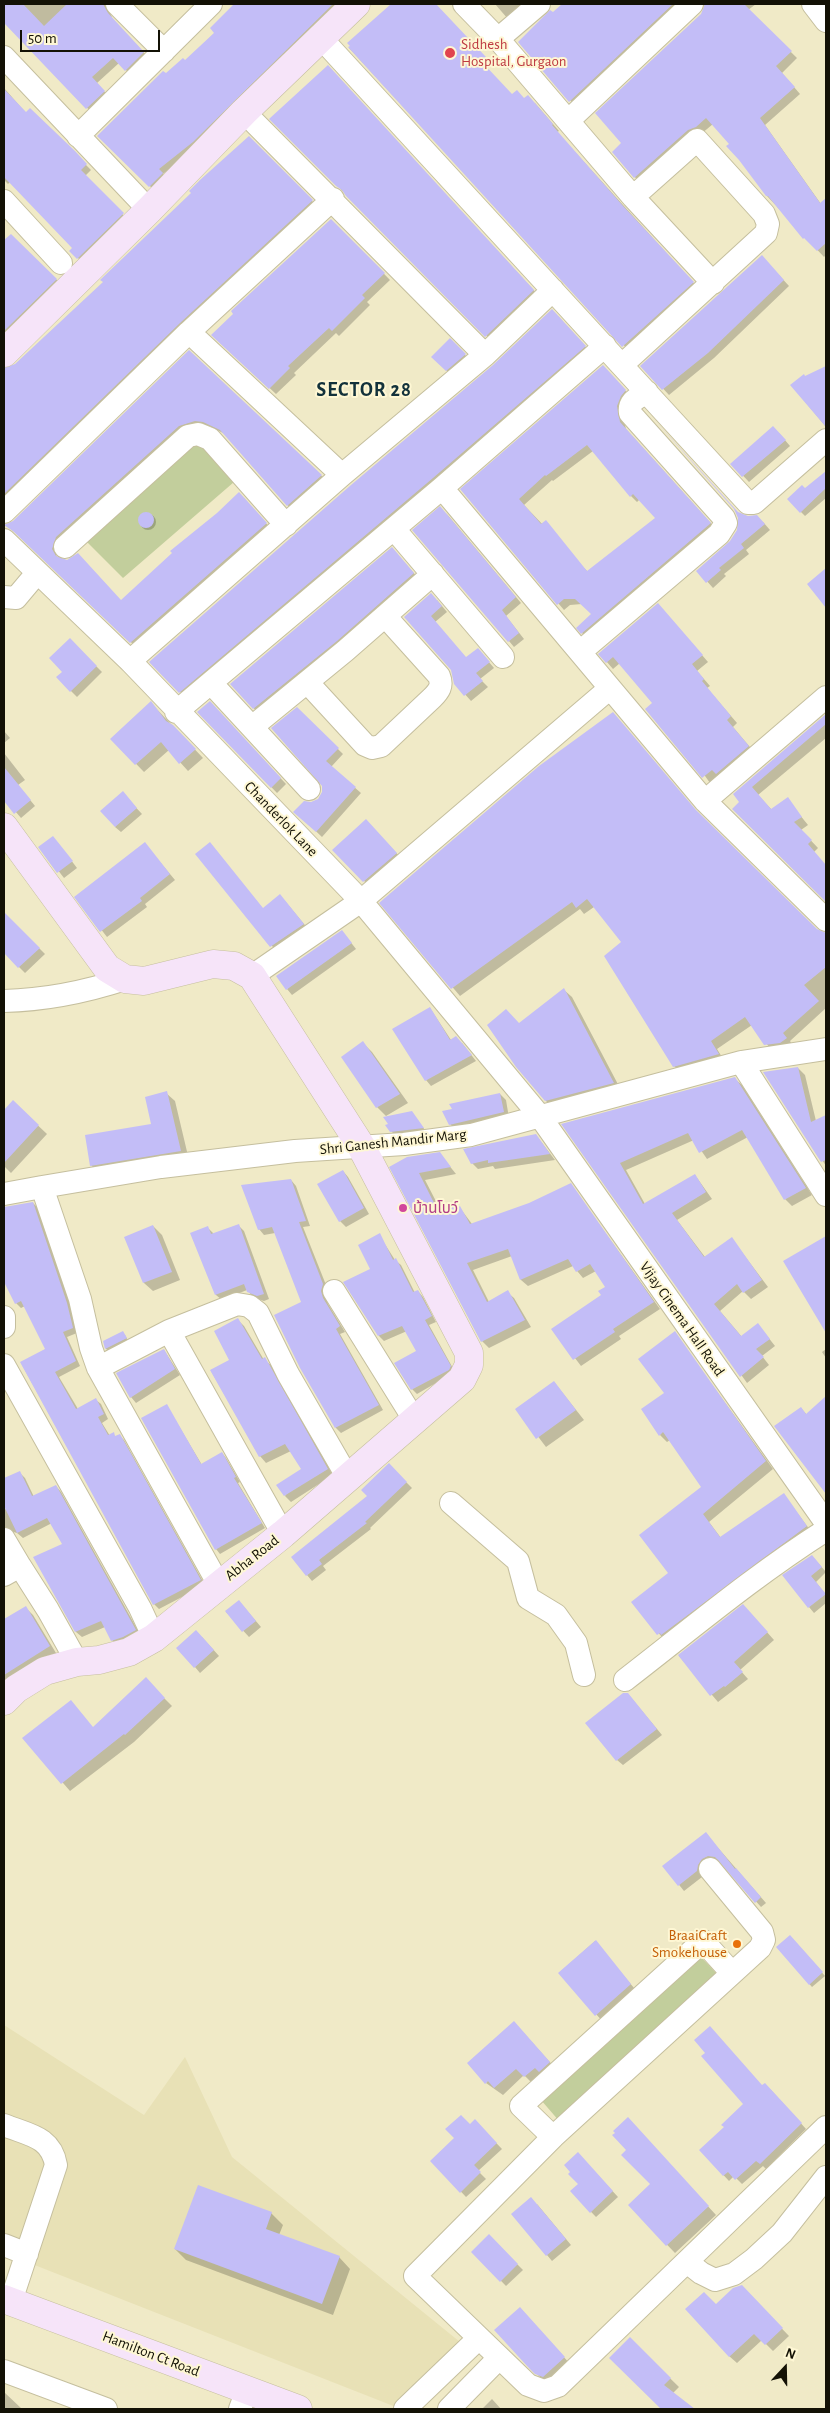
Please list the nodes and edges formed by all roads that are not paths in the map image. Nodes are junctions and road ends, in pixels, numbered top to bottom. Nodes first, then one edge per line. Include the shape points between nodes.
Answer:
1 (117, 4) edge
2 (211, 4) edge
3 (356, 4) edge
4 (464, 4) edge
5 (539, 4) edge
6 (692, 4) edge
7 (813, 4) edge
8 (826, 21) edge
9 (321, 38) junction
10 (498, 40) junction
11 (164, 51) junction
12 (4, 57) edge
13 (244, 112) junction
14 (568, 121) junction
15 (78, 136) junction
16 (633, 197) junction
17 (333, 199) junction
18 (149, 210) junction
19 (8, 216) edge
20 (61, 263) dead end
21 (712, 283) junction
22 (553, 290) junction
23 (189, 332) junction
24 (605, 346) junction
25 (4, 353) edge
26 (485, 354) junction
27 (622, 365) junction
28 (647, 392) junction
29 (826, 440) edge
30 (342, 475) junction
31 (442, 488) junction
32 (4, 512) edge
33 (286, 525) junction
34 (394, 529) junction
35 (4, 540) edge
36 (65, 547) dead end
37 (37, 573) junction
38 (433, 574) junction
39 (4, 597) edge
40 (385, 616) junction
41 (580, 652) junction
42 (502, 657) dead end
43 (130, 662) junction
44 (211, 682) junction
45 (307, 682) junction
46 (609, 689) junction
47 (826, 697) edge
48 (176, 712) junction
49 (252, 727) junction
50 (309, 789) dead end
51 (705, 801) junction
52 (4, 827) edge
53 (361, 901) junction
54 (826, 920) edge
55 (252, 976) junction
56 (125, 979) junction
57 (4, 1001) edge
58 (826, 1049) edge
59 (741, 1062) junction
60 (539, 1115) junction
61 (361, 1146) junction
62 (42, 1187) junction
63 (4, 1194) edge
64 (826, 1195) edge
65 (334, 1291) dead end
66 (4, 1317) edge
67 (4, 1327) edge
68 (169, 1331) junction
69 (4, 1365) edge
70 (98, 1368) junction
71 (416, 1421) junction
72 (348, 1478) junction
73 (451, 1503) dead end
74 (826, 1523) edge
75 (826, 1530) edge
76 (283, 1534) junction
77 (4, 1539) edge
78 (12, 1571) edge
79 (219, 1585) junction
80 (154, 1638) junction
81 (77, 1662) junction
82 (584, 1675) dead end
83 (625, 1680) dead end
84 (4, 1701) edge
85 (710, 1869) dead end
86 (732, 1973) junction
87 (4, 2125) edge
88 (826, 2127) edge
89 (553, 2137) junction
90 (826, 2177) edge
91 (4, 2245) edge
92 (27, 2254) junction
93 (687, 2262) junction
94 (7, 2300) edge
95 (479, 2338) junction
96 (499, 2358) junction
97 (4, 2371) edge
98 (54, 2400) edge
99 (257, 2402) edge
100 (106, 2409) edge
101 (298, 2409) edge
102 (405, 2409) edge
103 (449, 2409) edge

1 - 11 street
2 - 11 street
3 - 9 street
4 - 10 street
5 - 10 street
6 - 14 street
7 - 8 street
9 - 13 street
9 - 22 street
10 - 14 street
11 - 15 street
12 - 15 street
13 - 17 street
13 - 18 street
14 - 16 street
15 - 18 street
16 - 21 street
16 - 21 street via 697,140 764,214 768,224 766,233
17 - 23 street
17 - 26 street
18 - 25 street
19 - 20 street
21 - 27 street
22 - 24 street
22 - 26 street
23 - 30 street
23 - 32 street
24 - 27 street
24 - 31 street
26 - 30 street
27 - 28 street
28 - 29 street via 751,504
28 - 41 street via 631,402 630,413 726,523 719,534
30 - 33 street
31 - 34 street
31 - 41 street
33 - 36 street via 210,439 198,434 188,436
33 - 43 street
34 - 38 street
34 - 44 street
35 - 37 street, Chanderlok Lane
37 - 39 street via 16,598
37 - 43 street, Chanderlok Lane
38 - 40 street
38 - 42 street
40 - 45 street
40 - 45 street via 442,682 432,698 381,746 372,748 364,744
41 - 46 street
43 - 48 street, Chanderlok Lane
44 - 48 street
44 - 49 street
45 - 49 street
46 - 51 street
46 - 53 street
47 - 51 street
48 - 53 street, Chanderlok Lane
49 - 50 street
51 - 54 street
52 - 56 street via 107,968
53 - 55 street
53 - 60 street, Chanderlok Lane
55 - 56 street via 234,966 214,964 144,981
55 - 61 street
56 - 57 street via 86,991 34,1000
58 - 59 street, Shri Ganesh Mandir Marg
59 - 60 street, Shri Ganesh Mandir Marg
59 - 64 street
60 - 61 street, Shri Ganesh Mandir Marg via 470,1135
60 - 74 street, Vijay Cinema Hall Road
61 - 62 street, Shri Ganesh Mandir Marg via 161,1167
61 - 71 street, Abha Road via 469,1353 469,1365 462,1379
62 - 63 street, Shri Ganesh Mandir Marg
62 - 70 street via 80,1299
65 - 71 street
66 - 67 street
68 - 70 street
68 - 72 street via 237,1304 249,1306 258,1313 288,1374
68 - 76 street
69 - 80 street
70 - 79 street
71 - 72 street, Abha Road
72 - 76 street, Abha Road
73 - 82 street via 518,1561 528,1598 556,1615 576,1643
75 - 83 street via 736,1592
76 - 79 street, Abha Road
77 - 78 street
78 - 81 street via 48,1610
79 - 80 street, Abha Road
80 - 81 street, Abha Road via 129,1652
81 - 84 street, Abha Road via 45,1671 16,1689
85 - 86 street via 762,1932 764,1940 760,1948
86 - 89 street
86 - 89 street via 703,1941 521,2106
87 - 92 street via 43,2140 54,2150 56,2165
88 - 93 street
89 - 95 street via 415,2276
90 - 93 street via 782,2233 734,2274 715,2280
91 - 92 street
92 - 94 street
93 - 96 street via 558,2386 544,2391 528,2385
94 - 99 street, Hamilton Ct Road
95 - 96 street
95 - 102 street
96 - 103 street
97 - 98 street
98 - 100 street
99 - 101 street, Hamilton Ct Road

